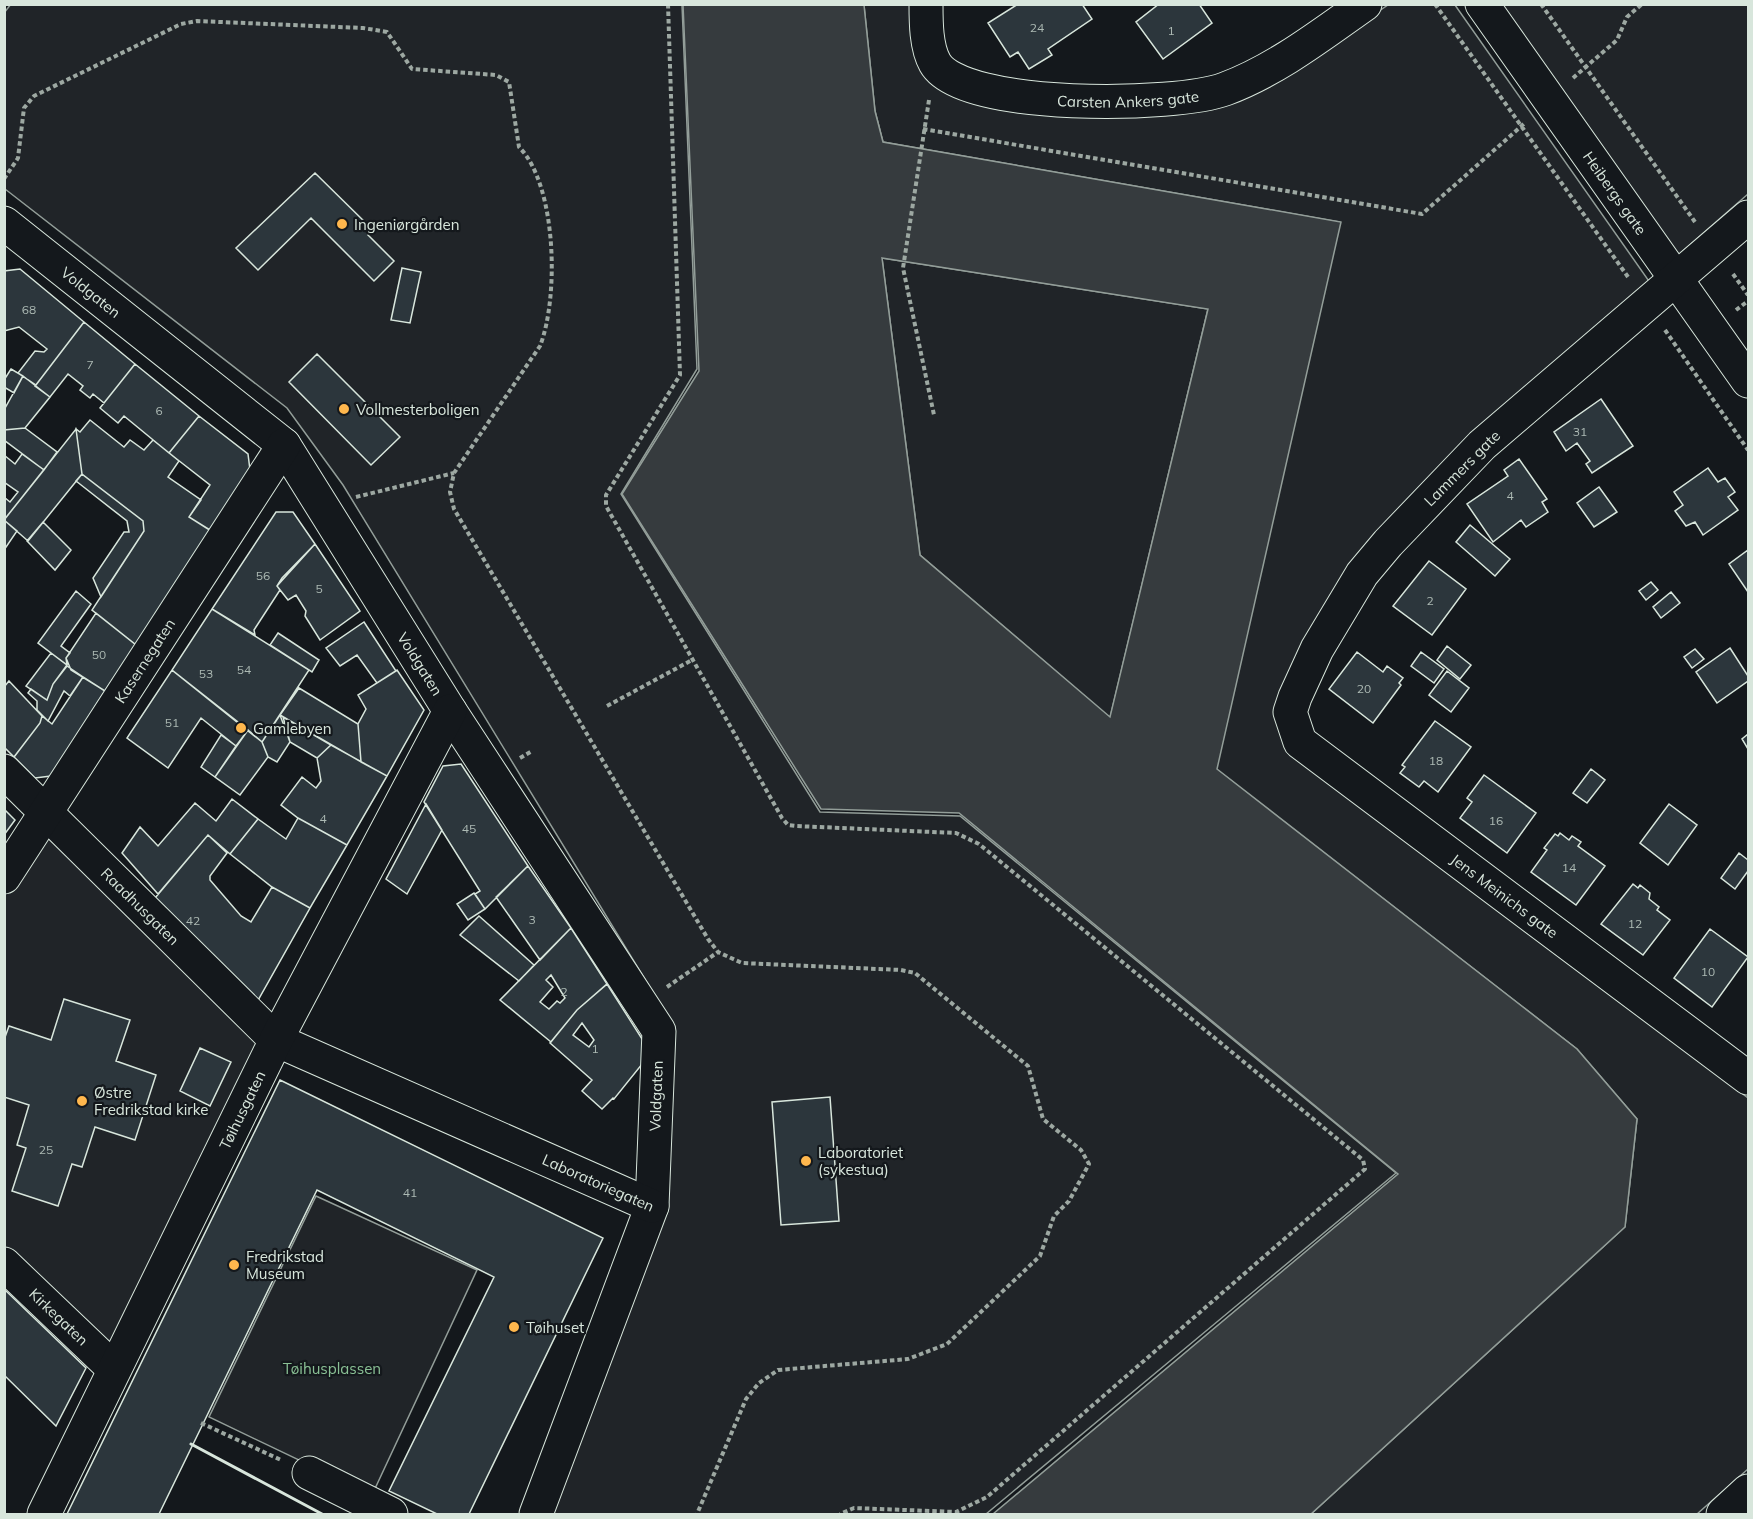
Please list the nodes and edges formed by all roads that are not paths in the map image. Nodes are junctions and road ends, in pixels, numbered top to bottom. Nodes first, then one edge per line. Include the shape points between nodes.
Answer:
1 (926, 4) edge
2 (1365, 4) edge
3 (1482, 4) edge
4 (1749, 217) edge
5 (6, 225) edge
6 (1675, 278) junction
7 (1749, 381) edge
8 (284, 446) junction
9 (1295, 697) joint
10 (450, 711) junction
11 (4, 771) edge
12 (45, 814) junction
13 (4, 877) edge
14 (276, 1040) junction
15 (1749, 1078) edge
16 (652, 1206) junction
17 (4, 1264) edge
18 (114, 1369) junction
19 (309, 1473) road end
20 (1749, 1491) edge
21 (44, 1515) edge
22 (391, 1515) edge
23 (536, 1515) edge
24 (1723, 1515) edge

1 - 2 street, Carsten Ankers gate via 935,64 954,78 1013,96 1149,102 1224,90 1296,53
3 - 6 street, Heibergs gate
4 - 6 street, Lammers gate
5 - 8 street, Voldgaten
6 - 7 street, Heibergs gate
6 - 9 street, Lammers gate via 1482,445 1388,543 1362,574 1317,649
8 - 10 street, Voldgaten
8 - 12 street, Kasernegaten
9 - 15 street, Jens Meinichs gate via 1290,712 1300,742
10 - 14 street, Tøihusgaten
10 - 16 street, Voldgaten via 659,1031
11 - 12 street, Raadhusgaten
12 - 13 street, Kasernegaten
12 - 14 street, Raadhusgaten
14 - 16 street, Laboratoriegaten
14 - 18 street, Tøihusgaten
16 - 23 street, Laboratoriegaten
17 - 18 street, Kirkegaten
18 - 21 street, Tøihusgaten
19 - 22 street
20 - 24 street

